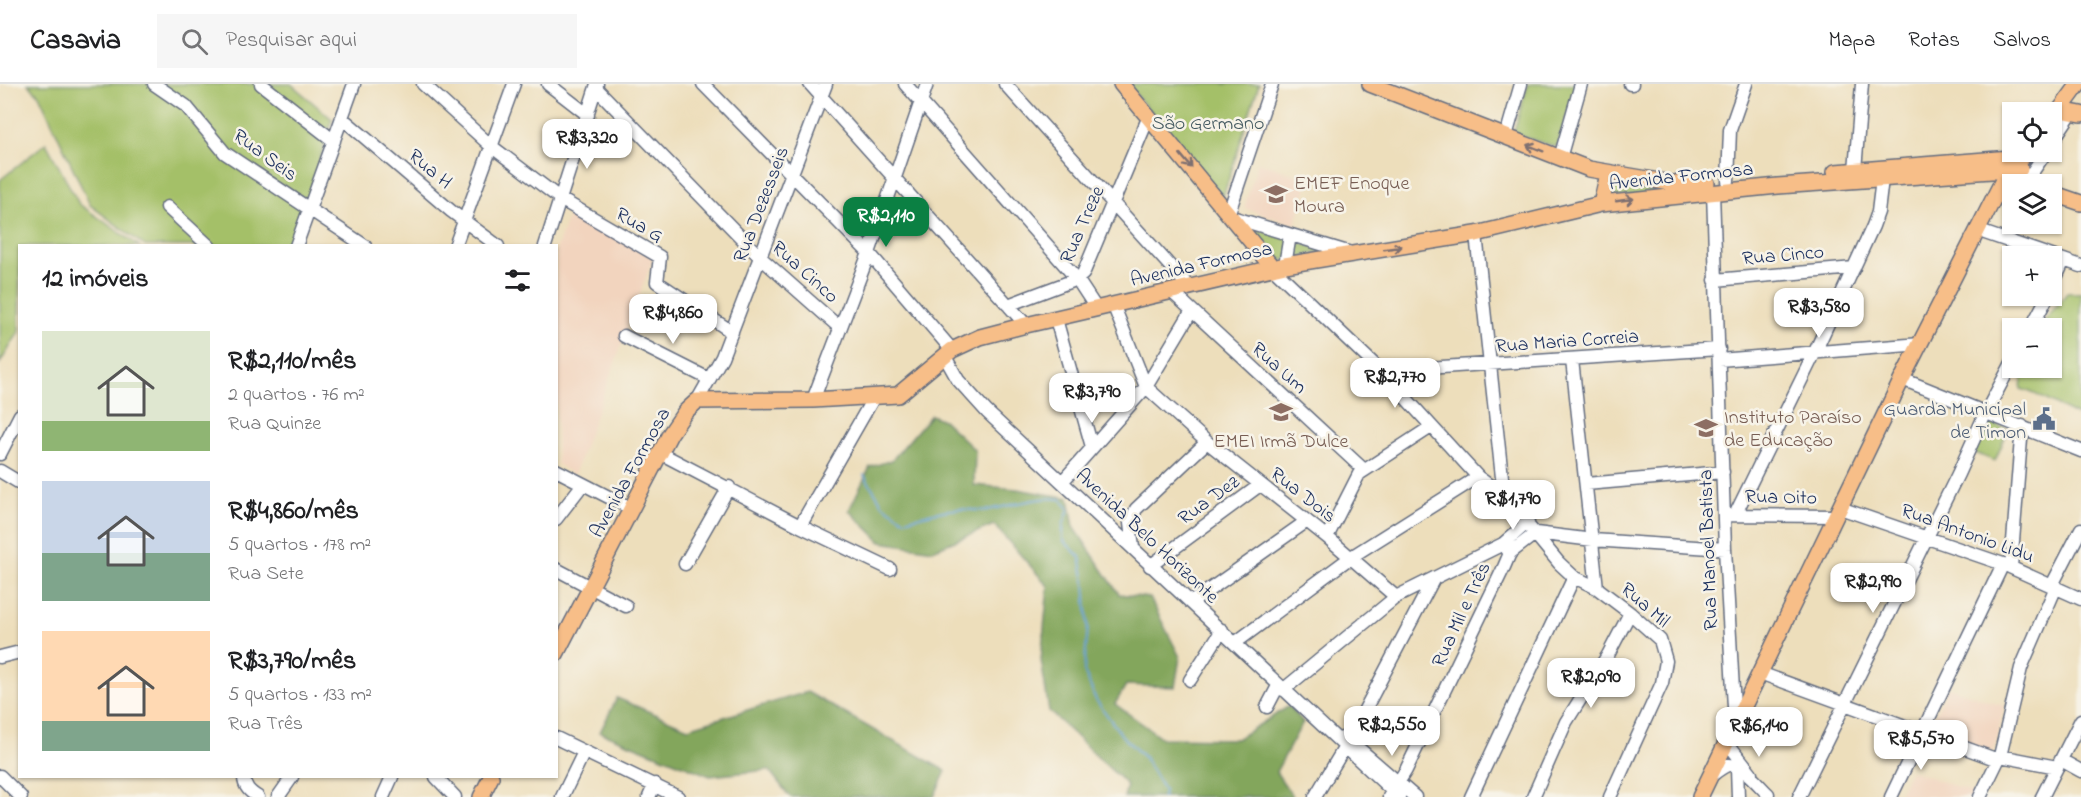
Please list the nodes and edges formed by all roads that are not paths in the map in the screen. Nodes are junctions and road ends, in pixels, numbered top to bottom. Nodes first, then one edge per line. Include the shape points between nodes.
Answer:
1 (154, 84) edge
2 (261, 84) edge
3 (354, 84) edge
4 (423, 84) edge
5 (514, 84) edge
6 (548, 84) edge
7 (703, 84) edge
8 (810, 84) edge
9 (905, 84) edge
10 (927, 84) edge
11 (1005, 84) edge
12 (1121, 84) edge
13 (1272, 84) edge
14 (1370, 84) edge
15 (1521, 84) edge
16 (1581, 84) edge
17 (1746, 84) edge
18 (1862, 84) edge
19 (2071, 84) edge
20 (597, 86) edge
21 (1401, 89) edge
22 (823, 90) edge
23 (921, 101) junction
24 (2068, 113) edge
25 (588, 115) junction
26 (1149, 116) junction
27 (342, 118) junction
28 (1506, 136) junction
29 (334, 141) junction
30 (491, 146) junction
31 (1560, 158) junction
32 (2022, 167) edge
33 (1855, 170) junction
34 (1608, 174) junction
35 (793, 175) junction
36 (1831, 177) junction
37 (1882, 179) junction
38 (895, 180) junction
39 (1728, 181) junction
40 (1777, 182) junction
41 (1672, 189) junction
42 (1713, 192) junction
43 (2062, 196) edge
44 (562, 200) junction
45 (2081, 203) edge
46 (1112, 204) junction
47 (1601, 204) junction
48 (167, 207) dead end
49 (310, 208) junction
50 (1232, 215) junction
51 (465, 222) junction
52 (1985, 233) junction
53 (1476, 234) junction
54 (1290, 235) junction
55 (207, 244) edge
56 (297, 244) edge
57 (362, 244) edge
58 (456, 244) edge
59 (495, 244) edge
60 (546, 244) edge
61 (869, 253) junction
62 (1352, 254) junction
63 (761, 258) junction
64 (2064, 260) junction
65 (2062, 264) edge
66 (1279, 266) junction
67 (2081, 266) edge
68 (1854, 268) junction
69 (1077, 279) junction
70 (1715, 280) junction
71 (1191, 288) junction
72 (1172, 291) junction
73 (1942, 302) junction
74 (1008, 304) junction
75 (1113, 304) junction
76 (1096, 308) junction
77 (1191, 312) junction
78 (1056, 319) junction
79 (1026, 325) junction
80 (840, 328) junction
81 (732, 332) junction
82 (624, 336) dead end
83 (1921, 344) junction
84 (948, 352) junction
85 (1719, 354) junction
86 (1814, 354) junction
87 (1572, 360) junction
88 (1490, 365) junction
89 (1381, 371) junction
90 (2004, 378) edge
91 (709, 379) junction
92 (1902, 380) junction
93 (1146, 387) junction
94 (874, 397) junction
95 (813, 400) junction
96 (697, 401) junction
97 (1986, 412) junction
98 (18, 419) edge
99 (2022, 426) junction
100 (1431, 427) junction
101 (1207, 442) junction
102 (1092, 447) junction
103 (2081, 451) edge
104 (660, 453) junction
105 (0, 454) edge
106 (1364, 470) junction
107 (0, 471) edge
108 (558, 471) edge
109 (1723, 472) junction
110 (1478, 477) junction
111 (18, 482) edge
112 (1062, 482) junction
113 (583, 484) junction
114 (1586, 484) junction
115 (1260, 485) junction
116 (729, 487) junction
117 (1504, 496) junction
118 (632, 509) junction
119 (1838, 512) junction
120 (1730, 515) junction
121 (558, 516) edge
122 (1306, 521) junction
123 (1528, 522) junction
124 (800, 526) junction
125 (2081, 530) edge
126 (1536, 533) junction
127 (1928, 536) junction
128 (1327, 537) junction
129 (1593, 540) junction
130 (1133, 548) junction
131 (1506, 548) junction
132 (1725, 549) junction
133 (1351, 557) junction
134 (685, 564) dead end
135 (1150, 566) junction
136 (2007, 566) junction
137 (890, 569) dead end
138 (558, 570) edge
139 (1574, 576) junction
140 (1434, 578) junction
141 (592, 586) junction
142 (2054, 586) junction
143 (1597, 588) junction
144 (1396, 597) junction
145 (2081, 599) edge
146 (1192, 602) junction
147 (626, 606) dead end
148 (1630, 613) junction
149 (1222, 630) junction
150 (1235, 643) junction
151 (558, 650) edge
152 (18, 652) edge
153 (0, 657) edge
154 (1760, 673) junction
155 (1190, 681) dead end
156 (1281, 688) junction
157 (1845, 704) junction
158 (1267, 707) dead end
159 (2081, 720) edge
160 (1735, 725) junction
161 (1924, 732) junction
162 (558, 739) edge
163 (1726, 741) junction
164 (1346, 743) junction
165 (584, 752) junction
166 (1999, 758) junction
167 (2059, 764) junction
168 (1737, 768) junction
169 (2081, 771) edge
170 (0, 776) edge
171 (1710, 776) junction
172 (244, 778) edge
173 (291, 778) edge
174 (392, 778) edge
175 (437, 778) edge
176 (490, 778) edge
177 (655, 784) junction
178 (1394, 791) edge
179 (1769, 795) edge
180 (21, 797) edge
181 (258, 797) edge
182 (279, 797) edge
183 (382, 797) edge
184 (455, 797) edge
185 (481, 797) edge
186 (562, 797) edge
187 (649, 797) edge
188 (678, 797) edge
189 (1315, 797) edge
190 (1415, 797) edge
191 (1471, 797) edge
192 (1533, 797) edge
193 (1610, 797) edge
194 (1700, 797) edge
195 (1738, 797) edge
196 (1799, 797) edge
197 (1891, 797) edge
198 (1980, 797) edge
199 (2042, 797) edge

1 - 49 street, Rua Seis via 186,106 225,153
2 - 29 street
3 - 27 street
4 - 30 street
5 - 30 street
6 - 25 street
7 - 35 street, Avenida Belo Horizonte
8 - 22 street
9 - 23 street
10 - 23 street
11 - 46 street
12 - 26 main road
13 - 50 street
14 - 21 main road, Avenida Formosa
15 - 28 street
16 - 31 street
17 - 39 street via 1730,130
18 - 33 street
19 - 24 main road
20 - 25 street
20 - 63 street, Rua Cinco
21 - 28 main road, Avenida Formosa
22 - 35 street, Rua Dezesseis
22 - 38 street
23 - 38 street
23 - 69 street
25 - 44 street
26 - 46 street, Rua Treze
26 -> 50 main road
27 - 29 street
27 - 51 street, Rua H
31 -> 28 main road, Avenida Formosa
29 - 49 street
30 - 44 street
30 - 51 street
31 - 34 main road, Avenida Formosa
32 - 33 main road, Avenida Formosa
32 - 37 main road, Avenida Formosa
32 - 52 main road
32 - 73 main road
33 - 36 main road, Avenida Formosa
34 - 41 main road, Avenida Formosa
34 - 47 main road
35 - 61 street, Avenida Belo Horizonte
35 - 63 street, Rua Dezesseis
36 - 37 main road, Avenida Formosa
36 - 40 main road, Avenida Formosa
37 - 68 street via 1878,212
38 - 61 street
38 - 74 street
39 - 40 main road, Avenida Formosa
39 - 41 main road, Avenida Formosa
40 - 42 main road, Avenida Formosa
41 - 42 main road, Avenida Formosa
47 -> 41 main road, Avenida Formosa
42 - 70 street, Rua Manoel Batista
43 - 45 main road
44 - 60 street
44 - 81 street, Rua G via 660,257 657,282
46 - 69 street, Rua Treze via 1090,263
46 - 71 street
47 - 53 main road, Avenida Formosa
48 - 55 street
49 - 56 street
49 - 57 street, Rua Seis
50 - 54 street
50 - 66 main road
51 - 58 street
51 - 59 street, Rua H
52 - 64 street
52 - 73 main road
62 -> 53 main road, Avenida Formosa
53 - 88 street
54 - 62 street
54 - 66 street
61 - 80 street
61 - 84 street, Avenida Belo Horizonte
62 - 66 main road, Avenida Formosa
63 - 80 street, Rua Cinco
63 - 81 street, Rua Dezesseis
64 - 65 street
64 - 67 street
66 - 71 main road, Avenida Formosa
66 - 89 street, Rua Mil
68 - 70 street, Rua Cinco
68 - 86 street
69 - 74 street, Rua Treze
69 - 76 street
70 - 85 street, Rua Manoel Batista
71 - 72 main road, Avenida Formosa
72 - 75 main road, Avenida Formosa
72 - 77 street, Rua Um
73 - 83 main road
74 - 79 street
75 - 76 main road, Avenida Formosa
75 - 93 street, Rua Dois
76 - 78 main road, Avenida Formosa
77 - 93 street
77 - 106 street, Rua Um
78 - 79 main road, Avenida Formosa
78 - 102 street
79 - 84 main road, Avenida Formosa via 980,337
80 - 95 street
81 - 91 street, Rua Dezesseis
82 - 91 street
83 - 86 street, Rua Maria Correia
83 - 92 main road
84 - 94 main road, Avenida Formosa via 904,392
84 - 112 street, Avenida Belo Horizonte via 969,394
85 - 86 street, Rua Maria Correia
85 - 87 street, Rua Maria Correia
85 - 109 street, Rua Manoel Batista
86 - 120 street
87 - 88 street, Rua Maria Correia
87 - 114 street
88 - 89 street, Rua Maria Correia
88 - 117 street
89 - 100 street, Rua Mil
90 - 97 street
91 - 96 street, Rua Dezesseis
92 - 97 street
92 - 119 main road
93 - 101 street, Rua Dois
93 - 102 street
94 - 95 main road, Avenida Formosa
94 - 124 street
95 - 96 main road, Avenida Formosa
96 - 104 main road, Avenida Formosa via 685,412
97 - 99 street
97 - 127 street
98 - 105 street
99 - 103 street
99 - 136 street
100 - 106 street
100 - 110 street, Rua Mil
101 - 115 street, Rua Dois
101 - 130 street via 1136,510 1130,523
102 - 112 street
104 - 116 street
104 - 118 main road, Avenida Formosa
106 - 128 street
107 - 111 street
108 - 113 street
109 - 114 street
109 - 120 street, Rua Manoel Batista
110 - 117 street, Rua Mil
110 - 133 street
112 - 130 street, Avenida Belo Horizonte
113 - 118 street
113 - 121 street, Avenida Formosa
114 - 129 street
115 - 122 street, Rua Dois
115 - 135 street, Rua Dez
116 - 124 street
116 - 134 street
117 - 123 street, Rua Mil
118 - 141 main road, Avenida Formosa
119 - 120 street, Rua Oito
119 - 127 street, Rua Antonio Lidu
119 - 154 main road
120 - 132 street, Rua Manoel Batista
122 - 128 street, Rua Dois
122 - 146 street
123 - 126 street, Rua Mil
123 - 131 street, Rua Mil e Três
124 - 137 street
125 - 142 street
126 - 129 street
126 - 131 street
126 - 139 street, Rua Mil
127 - 136 street, Rua Antonio Lidu
127 - 157 street
128 - 133 street, Rua Dois
129 - 132 street
129 - 143 street
130 - 135 street, Avenida Belo Horizonte
131 - 140 street, Rua Mil e Três
131 - 178 street, Rua Mil e Três via 1442,698
132 - 160 street, Rua Manoel Batista
133 - 144 street, Rua Dois
133 - 150 street
135 - 146 street, Avenida Belo Horizonte
136 - 142 street, Rua Antonio Lidu
136 - 161 street
138 - 141 street
139 - 143 street, Rua Mil
139 - 191 street
140 - 144 street, Rua Mil e Três
140 - 164 street, Rua Mil e Três
141 - 147 street
141 - 151 main road, Avenida Formosa
142 - 145 street, Rua Antonio Lidu
142 - 166 street via 2021,668
143 - 148 street, Rua Mil
144 - 156 street, Rua Mil e Três
146 - 149 street, Avenida Belo Horizonte
148 - 192 street via 1566,722
148 - 193 street, Rua Mil via 1660,640 1666,661 1657,696
149 - 150 street, Avenida Belo Horizonte
149 - 155 street
150 - 156 street, Avenida Belo Horizonte
152 - 153 street
154 - 157 street
154 - 160 main road
156 - 158 street, Rua Mil e Três
156 - 164 street, Avenida Belo Horizonte
157 - 161 street
157 - 196 street
159 - 167 street
160 - 163 main road
161 - 166 street
161 - 197 street
162 - 165 street
163 - 171 main road
163 - 179 street
164 - 178 street, Avenida Belo Horizonte
164 - 189 street, Rua Mil e Três
165 - 177 street
165 - 186 street
166 - 167 street
166 - 198 street
167 - 169 street
167 - 199 street
168 - 171 street via 1728,765
168 - 179 street
168 - 195 street
170 - 180 street
171 - 194 main road
172 - 181 street via 250,792
173 - 182 street
174 - 183 street
175 - 184 street
176 - 185 main road
177 - 187 street
177 - 188 street
178 - 190 street, Avenida Belo Horizonte

